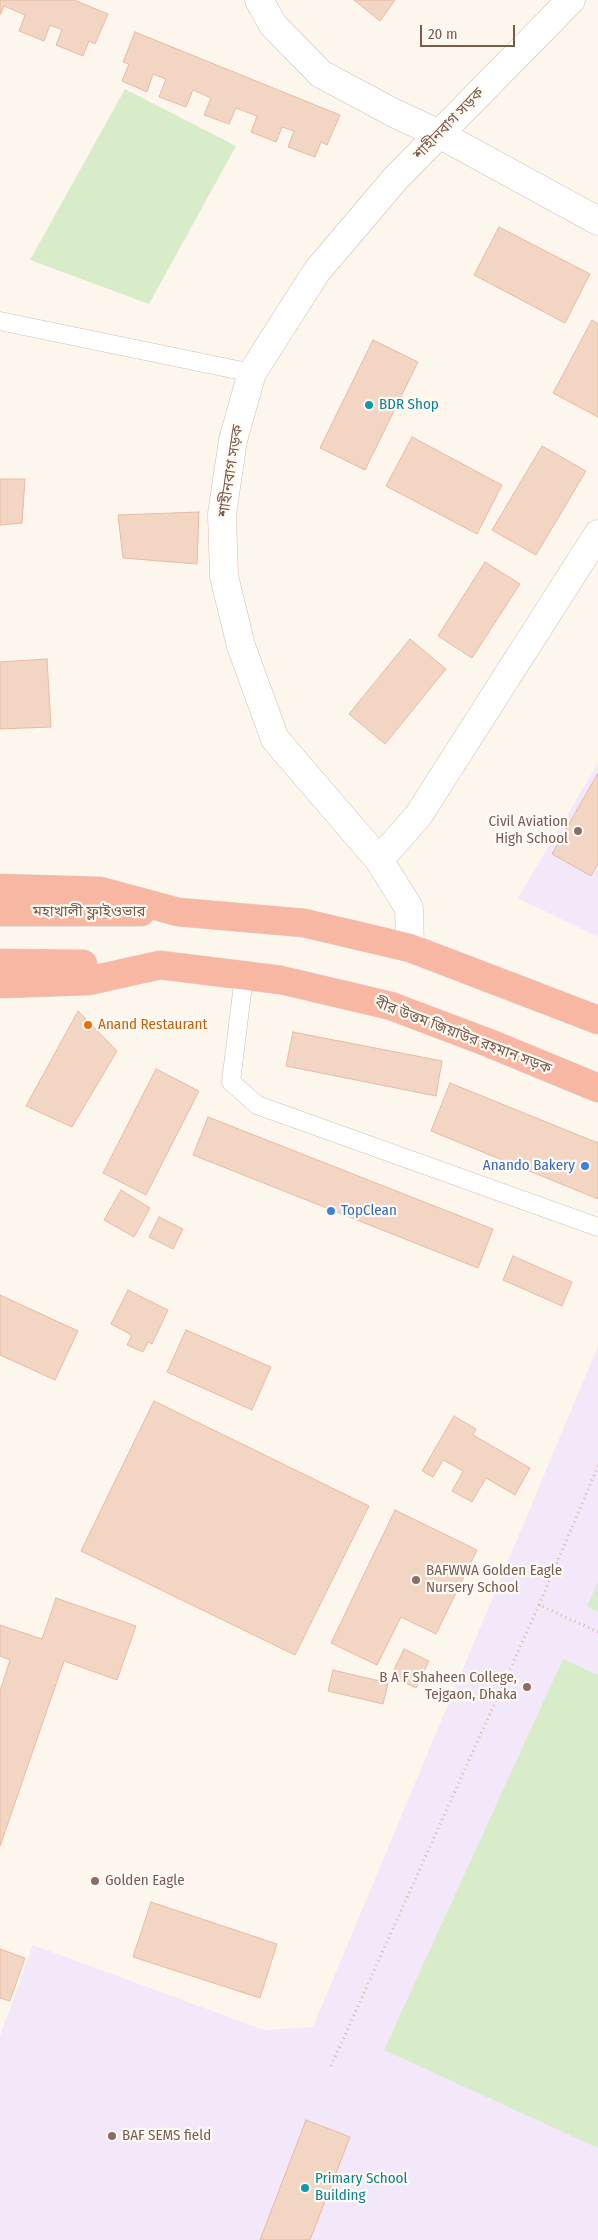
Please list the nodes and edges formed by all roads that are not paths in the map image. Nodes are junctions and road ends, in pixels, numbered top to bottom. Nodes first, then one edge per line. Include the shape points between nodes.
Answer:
1 (259, 0) edge
2 (571, 0) edge
3 (439, 134) junction
4 (598, 220) edge
5 (0, 321) edge
6 (252, 373) junction
7 (598, 534) edge
8 (379, 860) junction
9 (0, 888) edge
10 (0, 912) edge
11 (178, 912) junction
12 (410, 948) junction
13 (0, 963) edge
14 (160, 965) junction
15 (244, 976) junction
16 (0, 984) edge
17 (598, 1020) edge
18 (598, 1088) edge
19 (598, 1227) edge

1 - 3 street via 273,25 321,74 394,114
2 - 3 street, শাহীনবাগ সড়ক
3 - 4 street
3 - 6 street, শাহীনবাগ সড়ক via 396,178 317,271
5 - 6 lane
6 - 8 street, শাহীনবাগ সড়ক via 232,440 222,514 224,576 241,646 275,739
7 - 8 street via 418,816
8 - 12 street, শাহীনবাগ সড়ক via 409,908
9 - 11 highway via 100,891
10 - 11 highway, মহাখালী ফ্লাইওভার
11 - 12 highway via 304,923
12 - 17 highway
13 - 14 highway
14 - 15 highway, বীর উত্তম জিয়াউর রহমান সড়ক
14 - 16 highway, বীর উত্তম জিয়াউর রহমান সড়ক via 88,981
15 - 18 highway, বীর উত্তম জিয়াউর রহমান সড়ক via 281,980 391,1006
15 - 19 lane via 231,1082 257,1105

